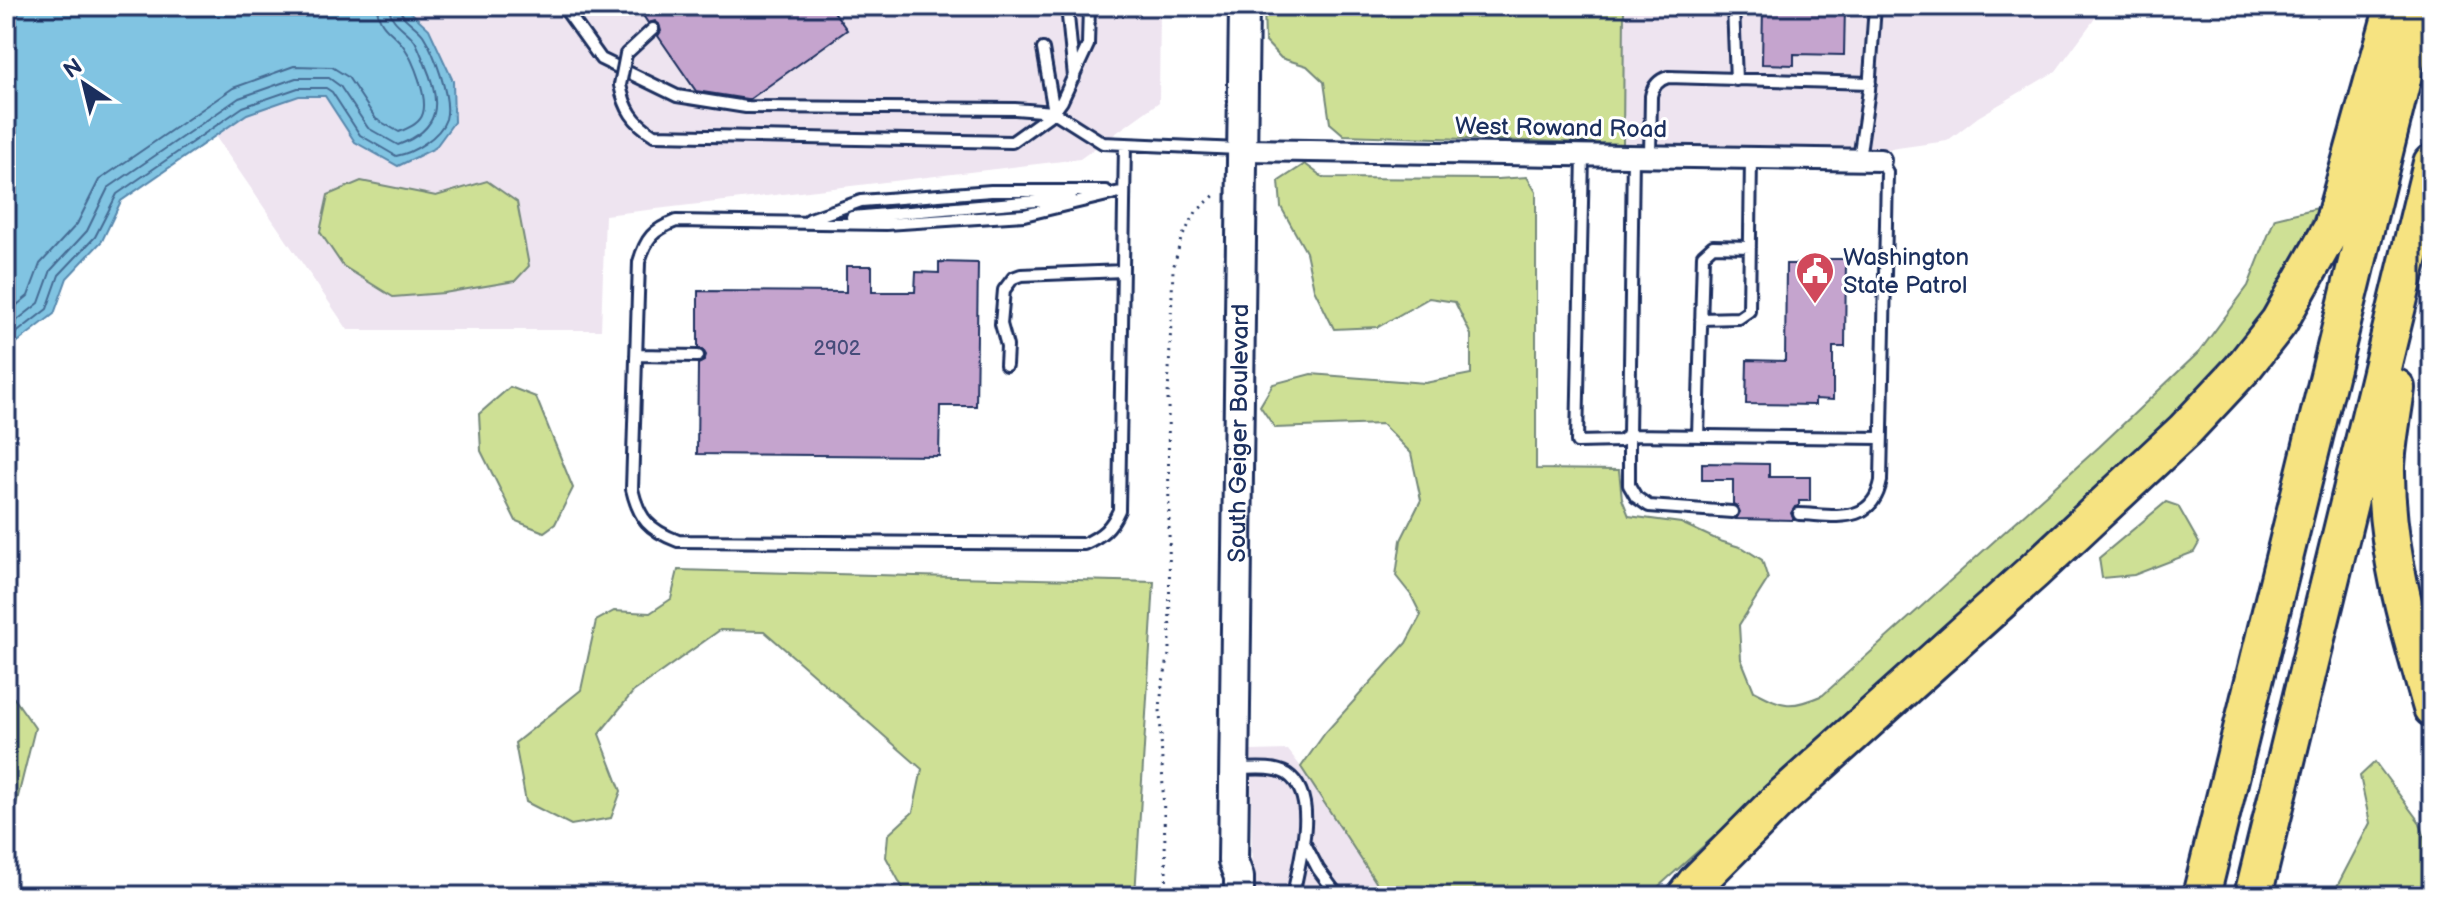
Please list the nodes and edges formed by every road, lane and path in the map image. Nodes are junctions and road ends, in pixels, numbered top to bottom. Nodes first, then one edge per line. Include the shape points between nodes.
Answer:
1 (563, 6) edge
2 (1067, 6) edge
3 (1089, 6) edge
4 (1244, 6) edge
5 (1733, 6) edge
6 (1875, 6) edge
7 (2394, 6) edge
8 (2420, 6) edge
9 (653, 29) dead end
10 (1043, 49) dead end
11 (1074, 79) junction
12 (1736, 80) junction
13 (1870, 83) junction
14 (1054, 112) junction
15 (1125, 144) junction
16 (1583, 155) junction
17 (1642, 156) junction
18 (1751, 158) junction
19 (1859, 159) junction
20 (1242, 160) junction
21 (1880, 160) joint
22 (2432, 163) edge
23 (1124, 191) junction
24 (801, 223) junction
25 (1750, 247) junction
26 (1123, 271) junction
27 (2404, 273) junction
28 (1701, 319) junction
29 (636, 355) junction
30 (698, 356) dead end
31 (1006, 365) dead end
32 (1629, 435) junction
33 (1698, 436) junction
34 (1881, 438) junction
35 (1732, 512) dead end
36 (1799, 514) dead end
37 (2432, 708) edge
38 (1234, 769) junction
39 (1305, 844) junction
40 (1233, 861) junction
41 (1167, 896) edge
42 (1219, 896) edge
43 (1239, 896) edge
44 (1293, 896) edge
45 (1338, 896) edge
46 (1686, 896) edge
47 (2201, 896) edge
48 (2253, 896) edge

1 - 14 lane via 601,59 677,96 746,107
2 - 11 lane
3 - 11 lane via 1088,45
4 - 20 street, South Geiger Boulevard
5 - 12 lane
6 - 13 lane
7 - 46 highway via 2332,228 2279,322 2242,369 2173,442 1778,801
8 - 47 highway
9 - 14 lane, bridge via 626,54 620,85 630,116 654,135 1012,142
10 - 14 lane
11 - 14 lane
12 - 13 lane
12 - 17 lane via 1661,79 1651,96
13 - 19 lane
14 - 15 lane via 1103,143
15 - 20 lane
15 - 23 lane
16 - 17 street, West Rowand Road
16 - 20 street, West Rowand Road
16 - 32 lane via 1577,442 1620,441
17 - 18 street, West Rowand Road
17 - 32 lane
18 - 19 street, West Rowand Road
18 - 25 lane
19 - 21 street, West Rowand Road
20 - 38 street, South Geiger Boulevard
20 - 41 path via 1196,212 1173,269 1170,650 1160,709
21 - 34 lane via 1887,172
22 - 27 highway
23 - 24 lane via 1024,215 886,224
23 - 24 lane via 991,191 861,201
23 - 26 lane
24 - 29 lane via 676,221 659,228 645,243 639,262
25 - 28 lane via 1749,311 1739,318
25 - 28 lane via 1713,246 1703,255
26 - 29 lane via 1119,510 1102,535 1084,544 678,541 662,535 637,509 632,489
26 - 31 lane via 1013,278 1004,290 1001,324
27 - 37 highway via 2386,466 2388,503 2398,589
27 - 48 highway
28 - 33 lane
29 - 30 lane
32 - 33 lane
32 - 35 lane via 1629,485 1636,497 1649,506
33 - 34 lane
34 - 36 lane via 1878,492 1867,509 1853,515
38 - 39 lane via 1287,775 1302,793
38 - 40 street, South Geiger Boulevard
39 - 44 lane
39 - 45 lane
40 - 42 street, South Geiger Boulevard
40 - 43 street, South Geiger Boulevard

